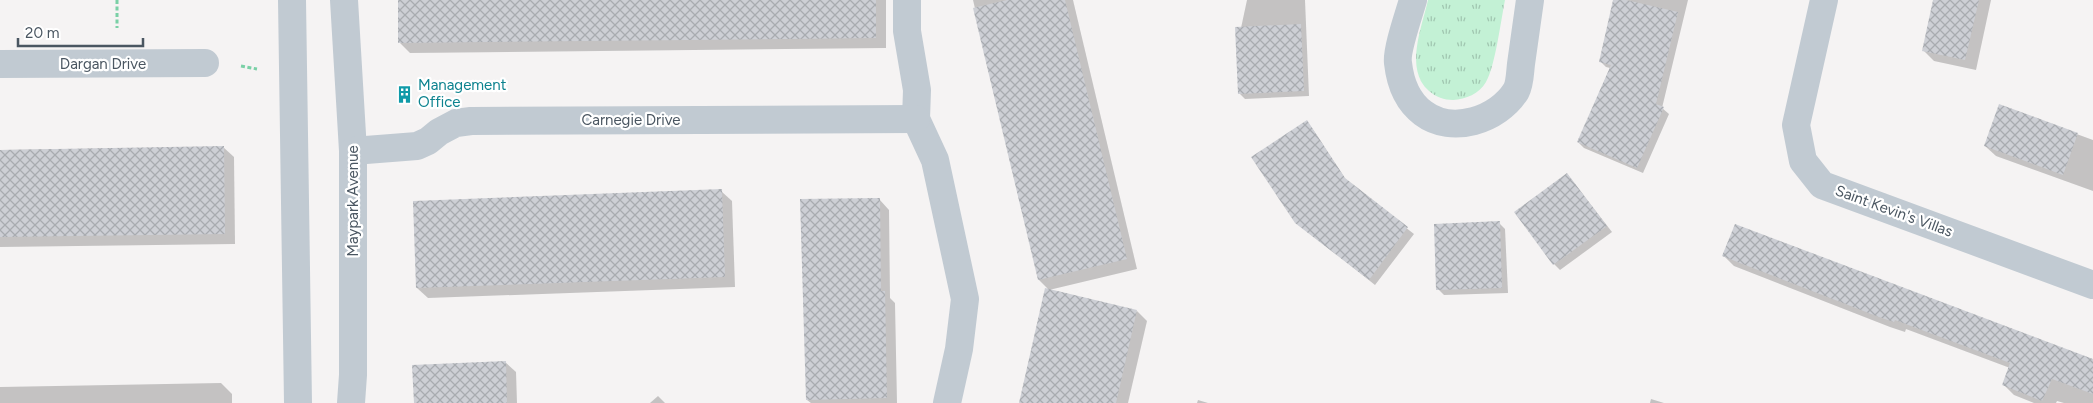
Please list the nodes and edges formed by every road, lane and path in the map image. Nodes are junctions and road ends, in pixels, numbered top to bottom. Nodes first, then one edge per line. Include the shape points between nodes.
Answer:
1 (292, 0) edge
2 (344, 0) edge
3 (906, 0) edge
4 (1413, 0) edge
5 (1530, 0) edge
6 (1824, 0) edge
7 (205, 63) dead end
8 (0, 64) edge
9 (916, 119) junction
10 (353, 151) junction
11 (2093, 285) edge
12 (298, 403) edge
13 (351, 403) edge
14 (947, 403) edge

1 - 12 street
2 - 10 street, Maypark Avenue
3 - 9 street via 907,31 917,90
4 - 5 street via 1397,60 1400,79 1408,97 1423,113 1444,123 1468,123 1490,116 1505,106 1517,88
6 - 11 street, Saint Kevin's Villas via 1796,125 1803,161 1822,185
7 - 8 street, Dargan Drive
9 - 10 street, Carnegie Drive via 471,121 456,124 417,146
9 - 14 street via 934,160 965,298 959,349
10 - 13 street, Maypark Avenue via 354,375

